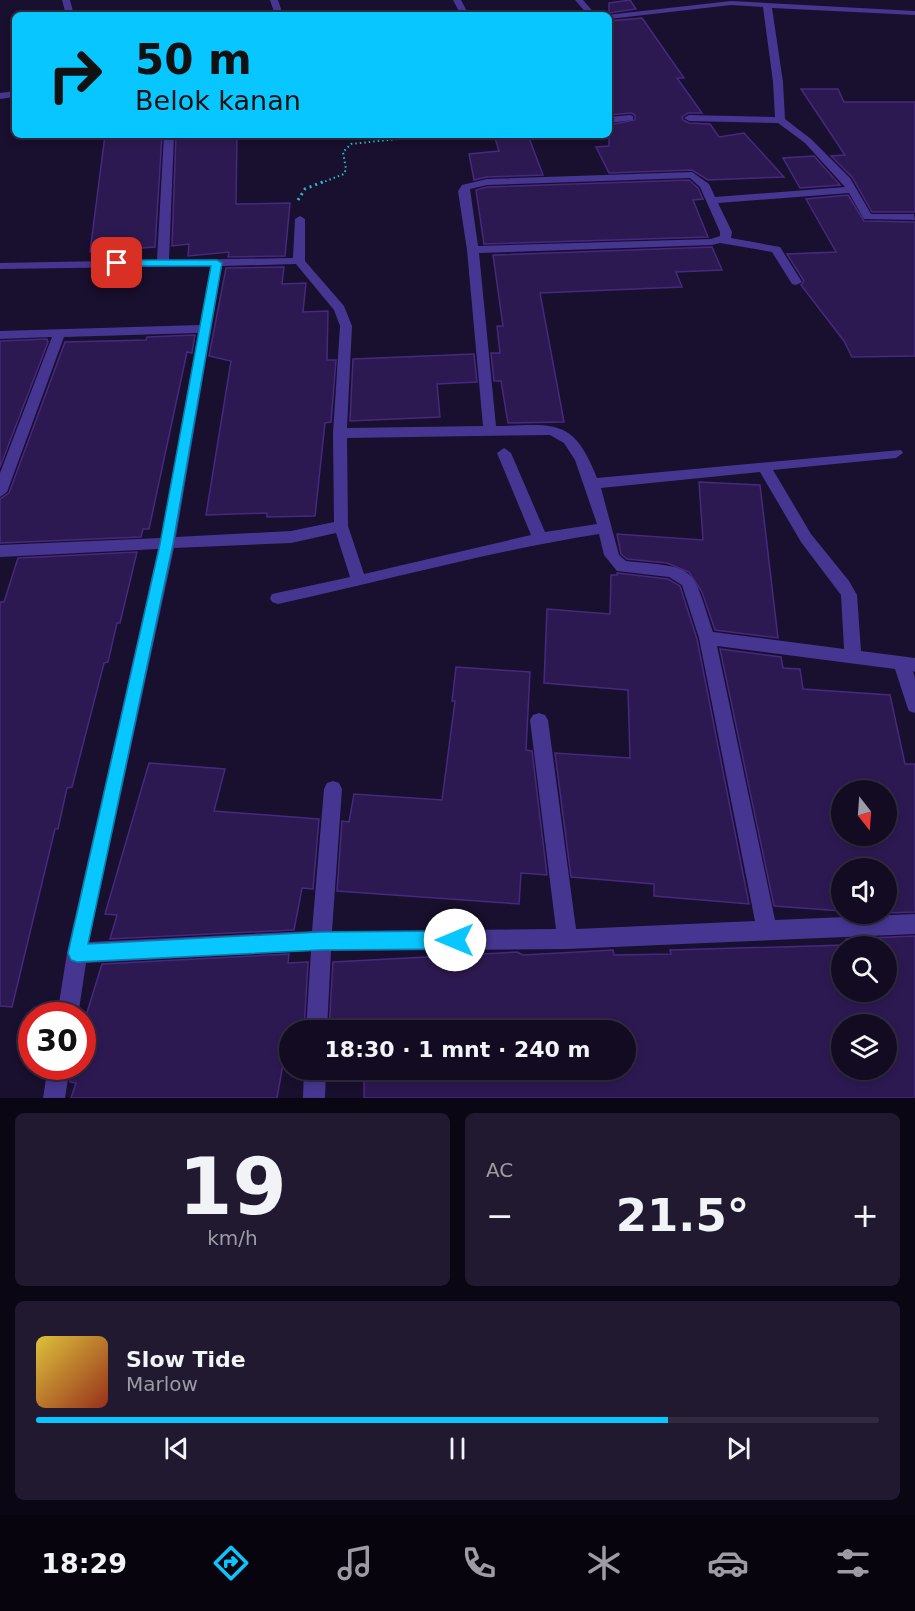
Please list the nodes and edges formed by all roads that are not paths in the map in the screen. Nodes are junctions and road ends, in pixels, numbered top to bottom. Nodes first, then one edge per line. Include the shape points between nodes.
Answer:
1 (579, 0) edge
2 (661, 0) edge
3 (840, 0) edge
4 (767, 4) junction
5 (670, 9) junction
6 (850, 9) junction
7 (589, 12) edge
8 (915, 13) edge
9 (612, 17) edge
10 (630, 118) dead end
11 (689, 118) dead end
12 (612, 120) edge
13 (780, 120) junction
14 (169, 138) edge
15 (853, 190) junction
16 (713, 200) junction
17 (914, 217) edge
18 (300, 219) road end
19 (722, 240) junction
20 (473, 250) junction
21 (299, 261) junction
22 (163, 262) junction
23 (217, 263) junction
24 (0, 266) edge
25 (796, 282) dead end
26 (205, 329) junction
27 (60, 332) junction
28 (0, 335) edge
29 (490, 430) junction
30 (340, 433) junction
31 (504, 453) dead end
32 (896, 453) dead end
33 (764, 467) junction
34 (590, 484) junction
35 (0, 492) edge
36 (341, 526) junction
37 (606, 528) junction
38 (540, 538) junction
39 (167, 544) junction
40 (0, 551) edge
41 (359, 581) junction
42 (278, 598) dead end
43 (707, 638) junction
44 (853, 657) junction
45 (909, 664) edge
46 (915, 706) edge
47 (539, 720) dead end
48 (333, 789) dead end
49 (915, 924) edge
50 (767, 932) junction
51 (567, 939) junction
52 (321, 941) junction
53 (77, 953) junction
54 (69, 1002) edge
55 (317, 1020) edge
56 (57, 1080) edge
57 (315, 1080) edge
58 (54, 1098) edge
59 (314, 1098) edge

1 - 7 street
2 - 5 street
3 - 6 street
4 - 5 street
4 - 6 street
4 - 13 street
5 - 9 street
6 - 8 street
10 - 12 street
11 - 13 street
13 - 15 street via 808,141
14 - 22 street
15 - 16 street
15 - 17 street via 868,217
16 - 19 street via 726,232
16 - 20 street via 698,179 684,174 477,184 463,191
18 - 21 street
19 - 20 street
19 - 25 street via 776,249
20 - 29 street
21 - 23 street
21 - 30 street via 340,309 346,326
22 - 23 street
22 - 24 street
23 - 26 street
26 - 27 street
26 - 39 street
27 - 28 street
27 - 35 street
29 - 30 street
29 - 34 street via 552,430 563,435 571,441
30 - 36 street
31 - 38 street
32 - 33 street
33 - 34 street
33 - 44 street via 806,538 849,595
34 - 37 street
36 - 39 street via 291,537
36 - 41 street
37 - 38 street
37 - 43 street via 610,556 621,567 680,574 689,582
38 - 41 street
39 - 40 street
39 - 53 street
41 - 42 street
43 - 44 street
43 - 50 street
44 - 45 street
45 - 46 street
47 - 51 street
48 - 52 street
49 - 50 street
50 - 51 street
51 - 52 street
52 - 53 street
52 - 55 street
53 - 54 street
56 - 58 street
57 - 59 street

